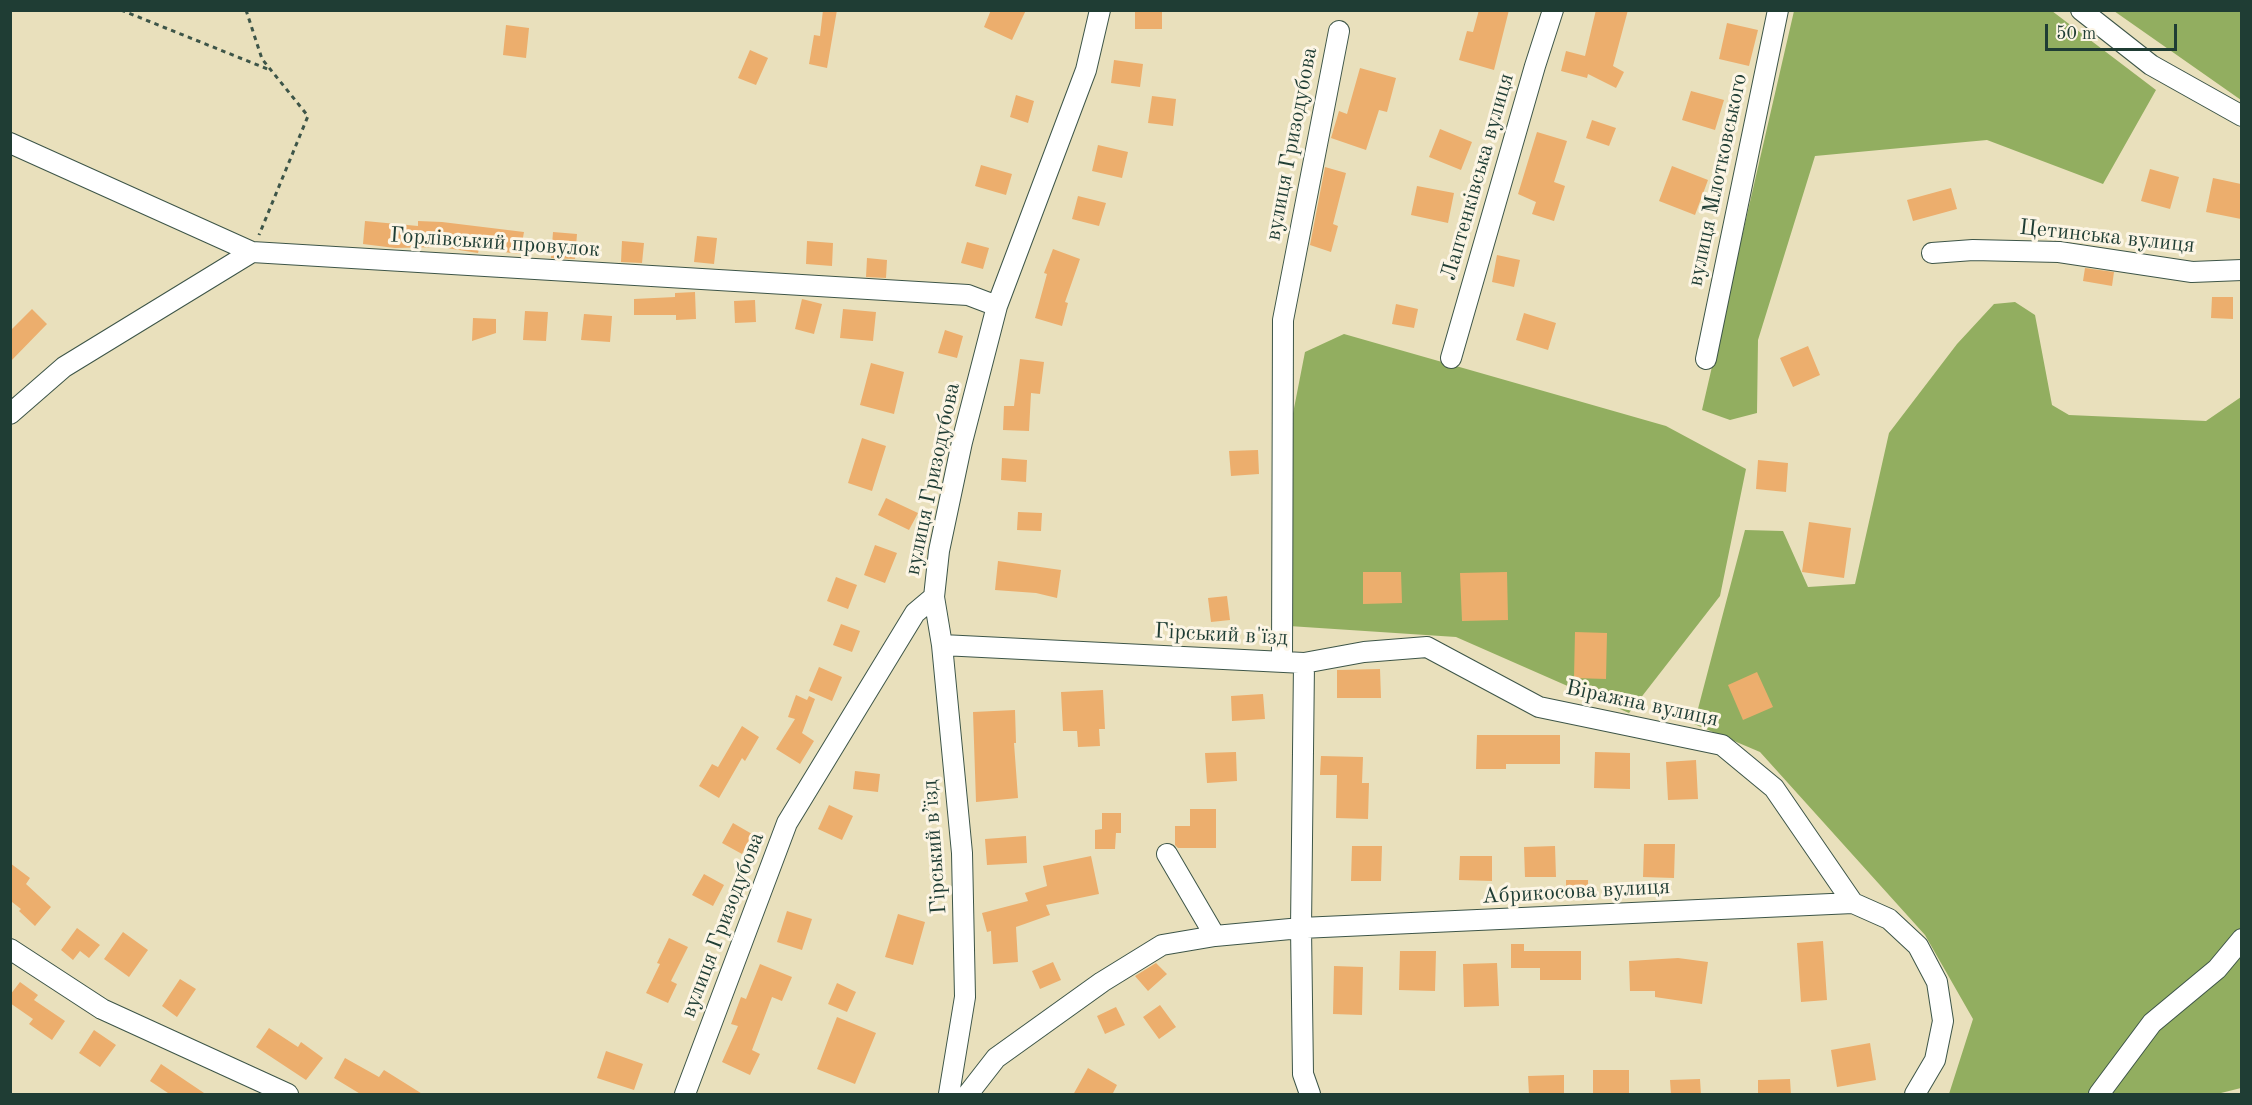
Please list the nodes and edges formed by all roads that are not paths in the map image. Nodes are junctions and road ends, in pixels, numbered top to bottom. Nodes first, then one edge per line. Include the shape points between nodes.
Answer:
1 (1100, 10) edge
2 (1553, 10) edge
3 (1778, 10) edge
4 (2081, 10) edge
5 (1339, 31) dead end
6 (2241, 116) edge
7 (10, 143) edge
8 (252, 252) junction
9 (1932, 253) dead end
10 (2241, 270) edge
11 (997, 306) junction
12 (1451, 358) dead end
13 (1706, 359) dead end
14 (10, 414) edge
15 (934, 597) junction
16 (942, 645) junction
17 (1282, 662) junction
18 (1304, 663) junction
19 (1167, 854) dead end
20 (1853, 903) junction
21 (1301, 928) junction
22 (1215, 936) junction
23 (2241, 939) edge
24 (10, 949) edge
25 (2100, 1093) edge
26 (288, 1095) edge
27 (685, 1095) edge
28 (949, 1095) edge
29 (968, 1095) edge
30 (1310, 1095) edge
31 (1915, 1095) edge

1 - 11 street, вулиця Гризодубова via 1086,70
2 - 12 street, Лаптенківська вулиця
3 - 13 street, вулиця Млотковського
4 - 6 street via 2151,65
5 - 17 street, вулиця Гризодубова via 1283,320
7 - 8 street, Горлівський провулок
8 - 11 street, Горлівський провулок via 968,296
8 - 14 street via 64,367
9 - 10 street, Цетинська вулиця via 2058,252 2192,272
11 - 15 street, вулиця Гризодубова via 962,442 939,550
15 - 16 street, Гірський в’їзд
15 - 27 street, вулиця Гризодубова via 915,613 787,823
16 - 17 street, Гірський в'їзд
16 - 28 street, Гірський в’їзд via 962,853 965,997
17 - 18 street, Гірський в'їзд
18 - 20 street, Віражна вулиця via 1364,652 1427,648 1539,707 1722,745 1774,788
18 - 21 street, Гірський в'їзд
19 - 22 street
20 - 21 street, Абрикосова вулиця
20 - 31 street via 1889,920 1918,946 1937,982 1943,1021 1935,1060
21 - 22 street
21 - 30 street, Гірський в'їзд via 1303,1074
22 - 29 street via 1162,945 1102,982 996,1058
23 - 25 street via 2217,969 2152,1023
24 - 26 street via 102,1009

